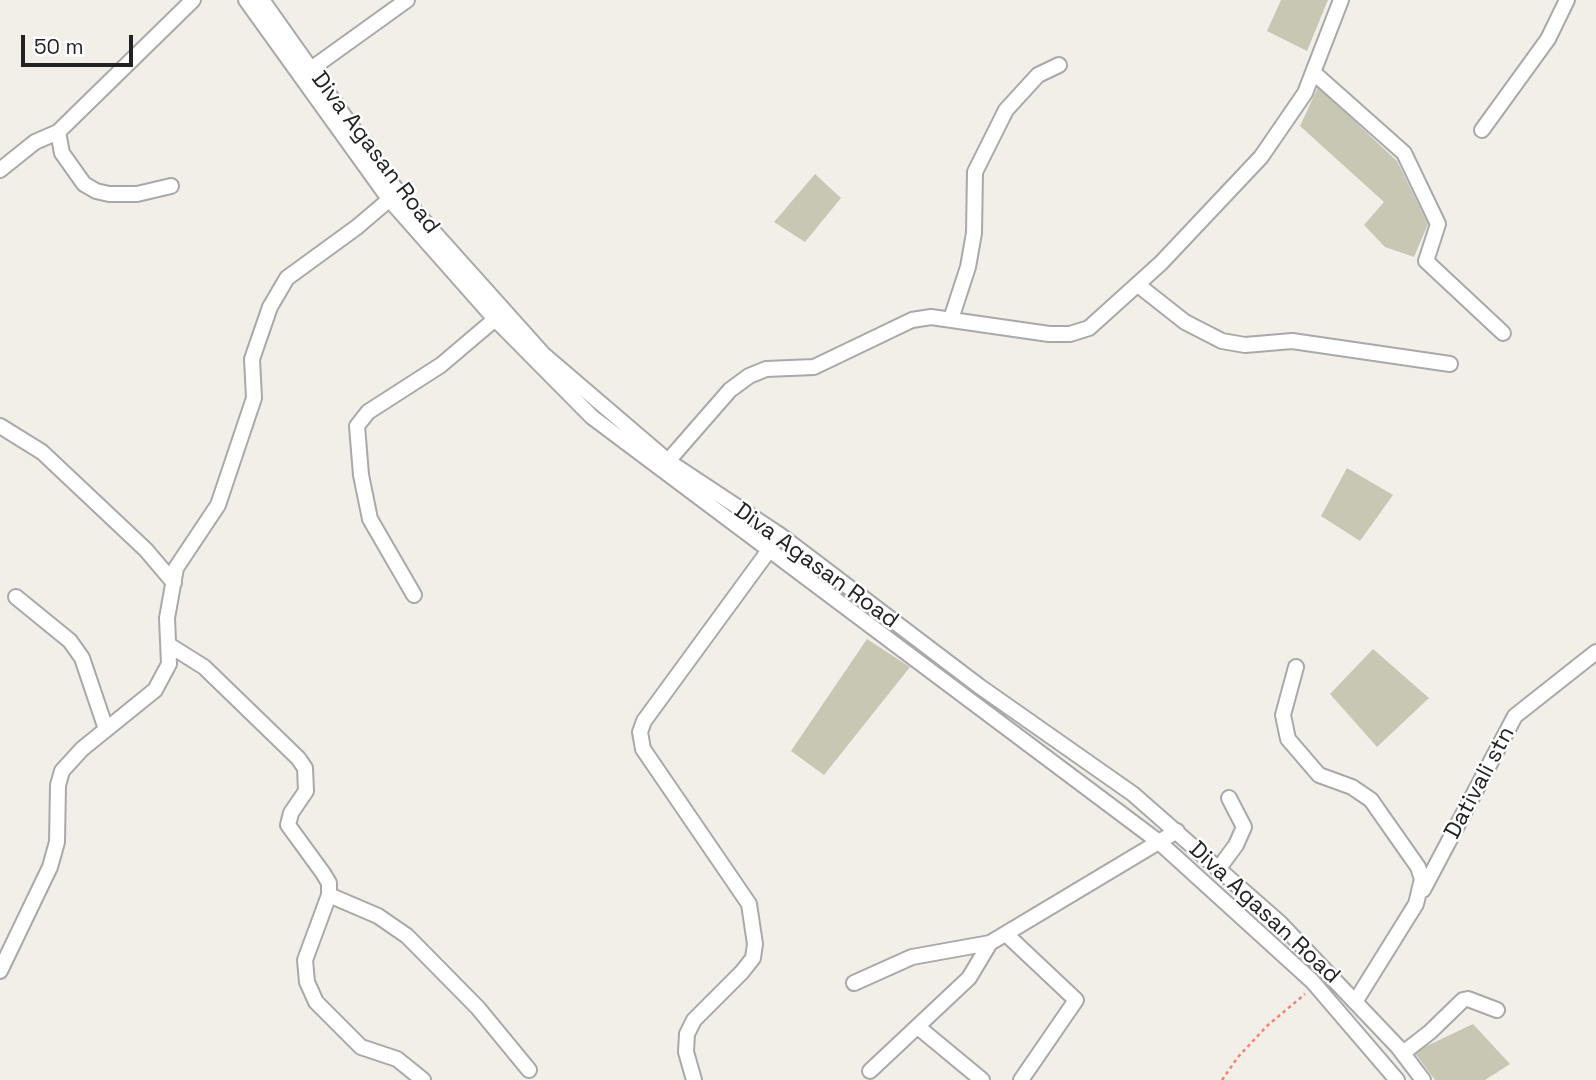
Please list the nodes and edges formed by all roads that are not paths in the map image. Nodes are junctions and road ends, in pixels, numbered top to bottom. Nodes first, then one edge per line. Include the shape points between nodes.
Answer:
1 (193, 0) edge
2 (246, 0) edge
3 (262, 0) edge
4 (407, 0) edge
5 (1341, 0) edge
6 (1567, 0) edge
7 (1059, 65) dead end
8 (311, 69) junction
9 (1314, 73) junction
10 (1482, 130) dead end
11 (58, 132) junction
12 (0, 170) edge
13 (171, 186) dead end
14 (394, 196) junction
15 (1139, 285) junction
16 (500, 315) junction
17 (951, 319) junction
18 (1503, 333) dead end
19 (1450, 363) dead end
20 (0, 426) edge
21 (668, 461) junction
22 (779, 535) junction
23 (770, 548) junction
24 (174, 583) junction
25 (414, 595) dead end
26 (16, 597) dead end
27 (169, 645) junction
28 (1596, 652) edge
29 (1296, 667) dead end
30 (106, 729) junction
31 (1229, 798) dead end
32 (1177, 831) junction
33 (1159, 842) junction
34 (1219, 868) junction
35 (329, 895) junction
36 (1256, 901) junction
37 (1416, 904) junction
38 (1242, 915) junction
39 (1007, 935) junction
40 (990, 943) junction
41 (0, 971) edge
42 (854, 983) dead end
43 (1355, 1002) junction
44 (1497, 1010) dead end
45 (918, 1027) junction
46 (1403, 1052) junction
47 (529, 1070) dead end
48 (870, 1071) dead end
49 (423, 1080) edge
50 (694, 1080) edge
51 (982, 1080) edge
52 (1021, 1080) edge
53 (1397, 1080) edge
54 (1423, 1080) edge

1 - 11 street
2 - 14 street
3 - 8 street, Diva Agasan Road
4 - 8 street
5 - 9 street
6 - 10 street via 1548,39
7 - 17 street via 1038,75 1006,110 975,172 974,233
8 - 14 street, Diva Agasan Road
9 - 15 street via 1290,118 1261,157
9 - 18 street via 1404,153 1438,224 1426,261
11 - 12 street via 34,142
11 - 13 street via 61,153 84,184 96,191 137,194
14 - 16 street, Diva Agasan Road
14 - 24 street via 287,278 270,307 252,359 254,398 218,505 177,568
15 - 17 street via 1105,317 1070,334
15 - 19 street via 1185,322 1222,341 1245,345 1292,341
16 - 21 street, Diva Agasan Road
16 - 23 street via 592,417
16 - 25 street via 441,365 368,412 357,426 360,475 370,519
17 - 21 street via 912,320 814,367 766,369 749,376 730,390
20 - 24 street via 43,452 146,550
21 - 22 street, Diva Agasan Road
22 - 23 street
22 - 32 street, Diva Agasan Road
23 - 33 street
23 - 50 street via 644,720 640,732 643,749 749,904 753,958 694,1020 687,1034 686,1052
24 - 27 street via 167,618
26 - 30 street via 76,649
27 - 30 street via 169,664 155,690
27 - 35 street via 204,667 298,758 306,791 288,825 329,883
28 - 37 street, Dativali stn via 1515,716
29 - 37 street via 1283,715 1288,739 1319,775 1352,787 1370,800 1418,867 1422,878
30 - 41 street via 62,771 57,842 50,867
31 - 34 street via 1244,827
32 - 33 street
32 - 34 street, Diva Agasan Road
33 - 38 street
33 - 39 street
34 - 36 street, Diva Agasan Road
35 - 47 street via 378,916 407,936 478,1008
35 - 49 street via 305,960 307,982 316,1002 361,1047 397,1059
36 - 38 street
36 - 43 street, Diva Agasan Road
37 - 43 street, Dativali stn
38 - 53 street via 1316,986
39 - 40 street
39 - 52 street via 1076,1000
40 - 42 street via 912,957
40 - 45 street via 969,978
43 - 46 street, Diva Agasan Road
44 - 46 street via 1463,1000
45 - 48 street
45 - 51 street
46 - 54 street, Diva Agasan Road

